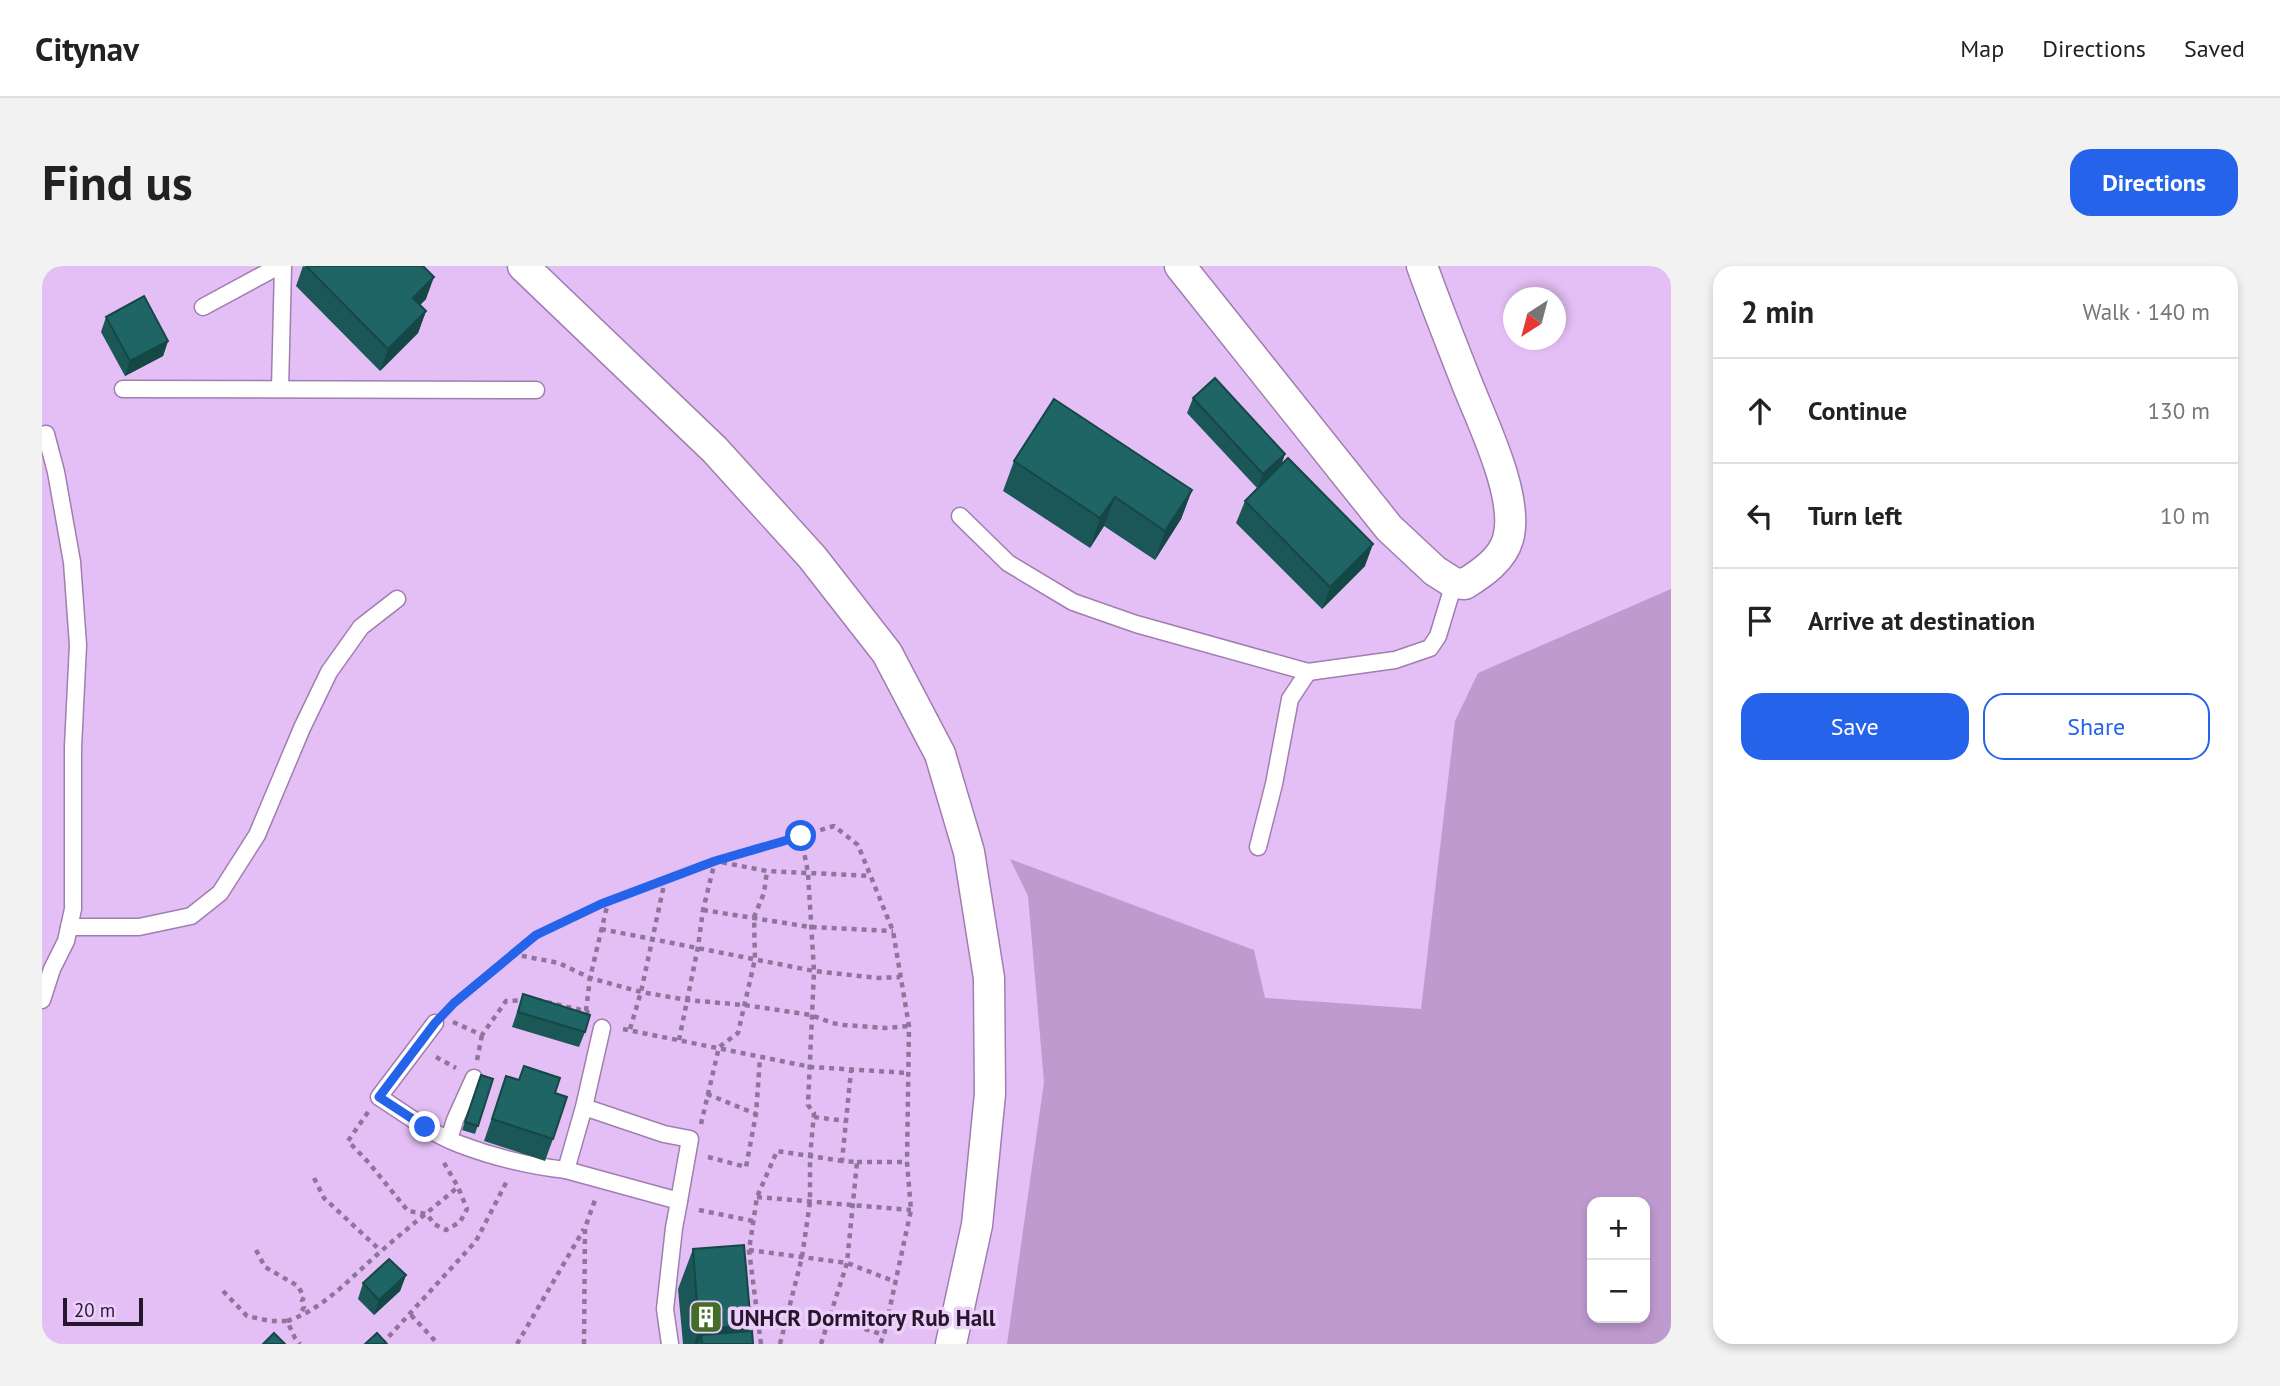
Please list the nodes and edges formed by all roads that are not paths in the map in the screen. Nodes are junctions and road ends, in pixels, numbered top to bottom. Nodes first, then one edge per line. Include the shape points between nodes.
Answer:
1 (281, 266) edge
2 (523, 266) edge
3 (1180, 266) edge
4 (1422, 266) edge
5 (203, 307) dead end
6 (123, 389) dead end
7 (280, 390) junction
8 (536, 390) dead end
9 (46, 434) dead end
10 (960, 516) dead end
11 (1454, 583) junction
12 (397, 599) dead end
13 (1308, 672) junction
14 (1258, 847) dead end
15 (69, 927) junction
16 (42, 1000) edge
17 (435, 1023) road end
18 (602, 1028) road end
19 (474, 1078) road end
20 (584, 1108) junction
21 (449, 1139) junction
22 (566, 1170) junction
23 (687, 1205) junction
24 (670, 1344) edge
25 (951, 1344) edge

1 - 5 lane
1 - 7 lane
2 - 25 street via 715,450 812,557 887,653 940,754 969,852 989,978 990,1094 978,1212
3 - 11 street via 1389,528
4 - 11 street via 1502,474 1510,514 1508,539 1497,559 1465,584
6 - 7 lane
7 - 8 lane
9 - 15 lane via 72,562 78,645 74,909
10 - 13 lane via 1008,563 1073,602
11 - 13 lane via 1430,648 1395,660
12 - 15 lane via 361,627 329,672 257,835 220,893 191,916 139,927
13 - 14 lane via 1290,699
15 - 16 lane
17 - 21 lane via 379,1097
18 - 20 lane
19 - 21 lane
20 - 22 lane
20 - 23 lane via 690,1139
21 - 22 lane via 533,1166
22 - 23 lane
23 - 24 lane via 674,1228 665,1309

